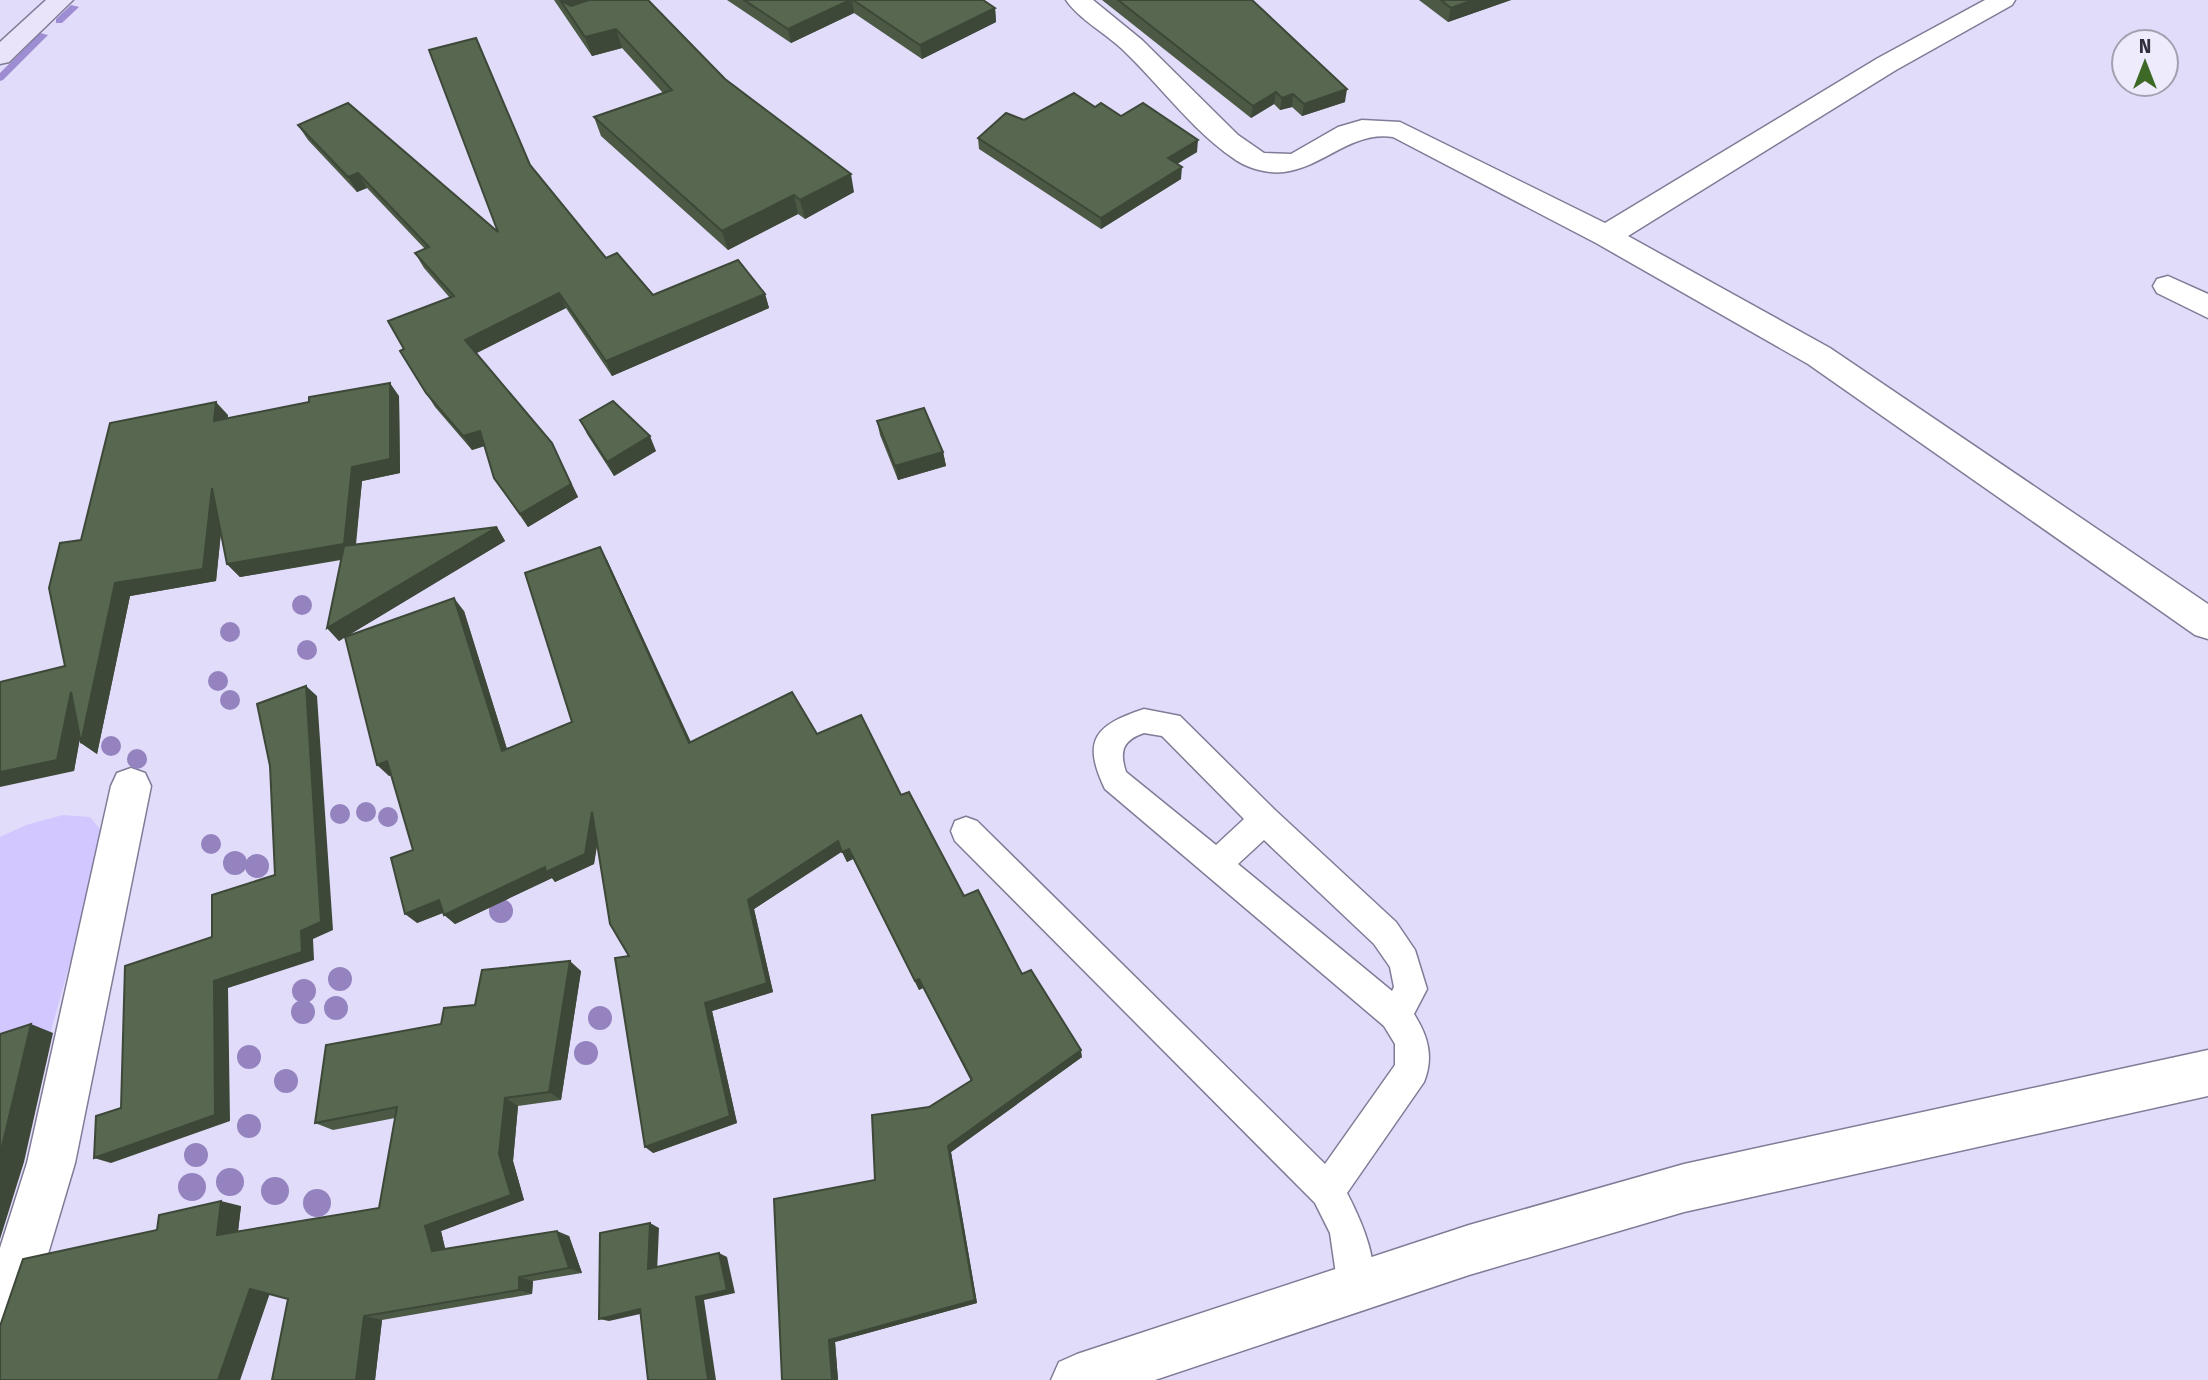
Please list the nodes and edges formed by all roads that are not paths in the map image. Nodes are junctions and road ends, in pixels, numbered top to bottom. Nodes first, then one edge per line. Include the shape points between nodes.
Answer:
1 (61, 0) edge
2 (1078, 0) edge
3 (2003, 0) edge
4 (0, 56) edge
5 (1606, 236) junction
6 (2168, 286) dead end
7 (2208, 307) edge
8 (2208, 624) edge
9 (131, 786) dead end
10 (1264, 820) junction
11 (966, 831) dead end
12 (1218, 863) junction
13 (1396, 1015) junction
14 (2208, 1073) edge
15 (1327, 1191) junction
16 (1356, 1288) junction
17 (0, 1328) edge
18 (1076, 1380) edge

1 - 4 main road
2 - 5 street via 1140,51 1253,159 1280,164 1306,157 1359,127 1379,125 1400,130
3 - 5 street via 1887,64
5 - 8 street via 1819,356
6 - 7 street
9 - 17 street via 51,1163
10 - 12 lane
10 - 12 lane via 1170,725 1144,720 1120,729 1110,741 1107,758 1115,780
10 - 13 lane via 1385,933 1404,961 1411,989
11 - 15 lane
12 - 13 lane
13 - 15 lane via 1412,1040 1412,1070
14 - 16 street via 1684,1188
15 - 16 lane via 1347,1230
16 - 18 street

